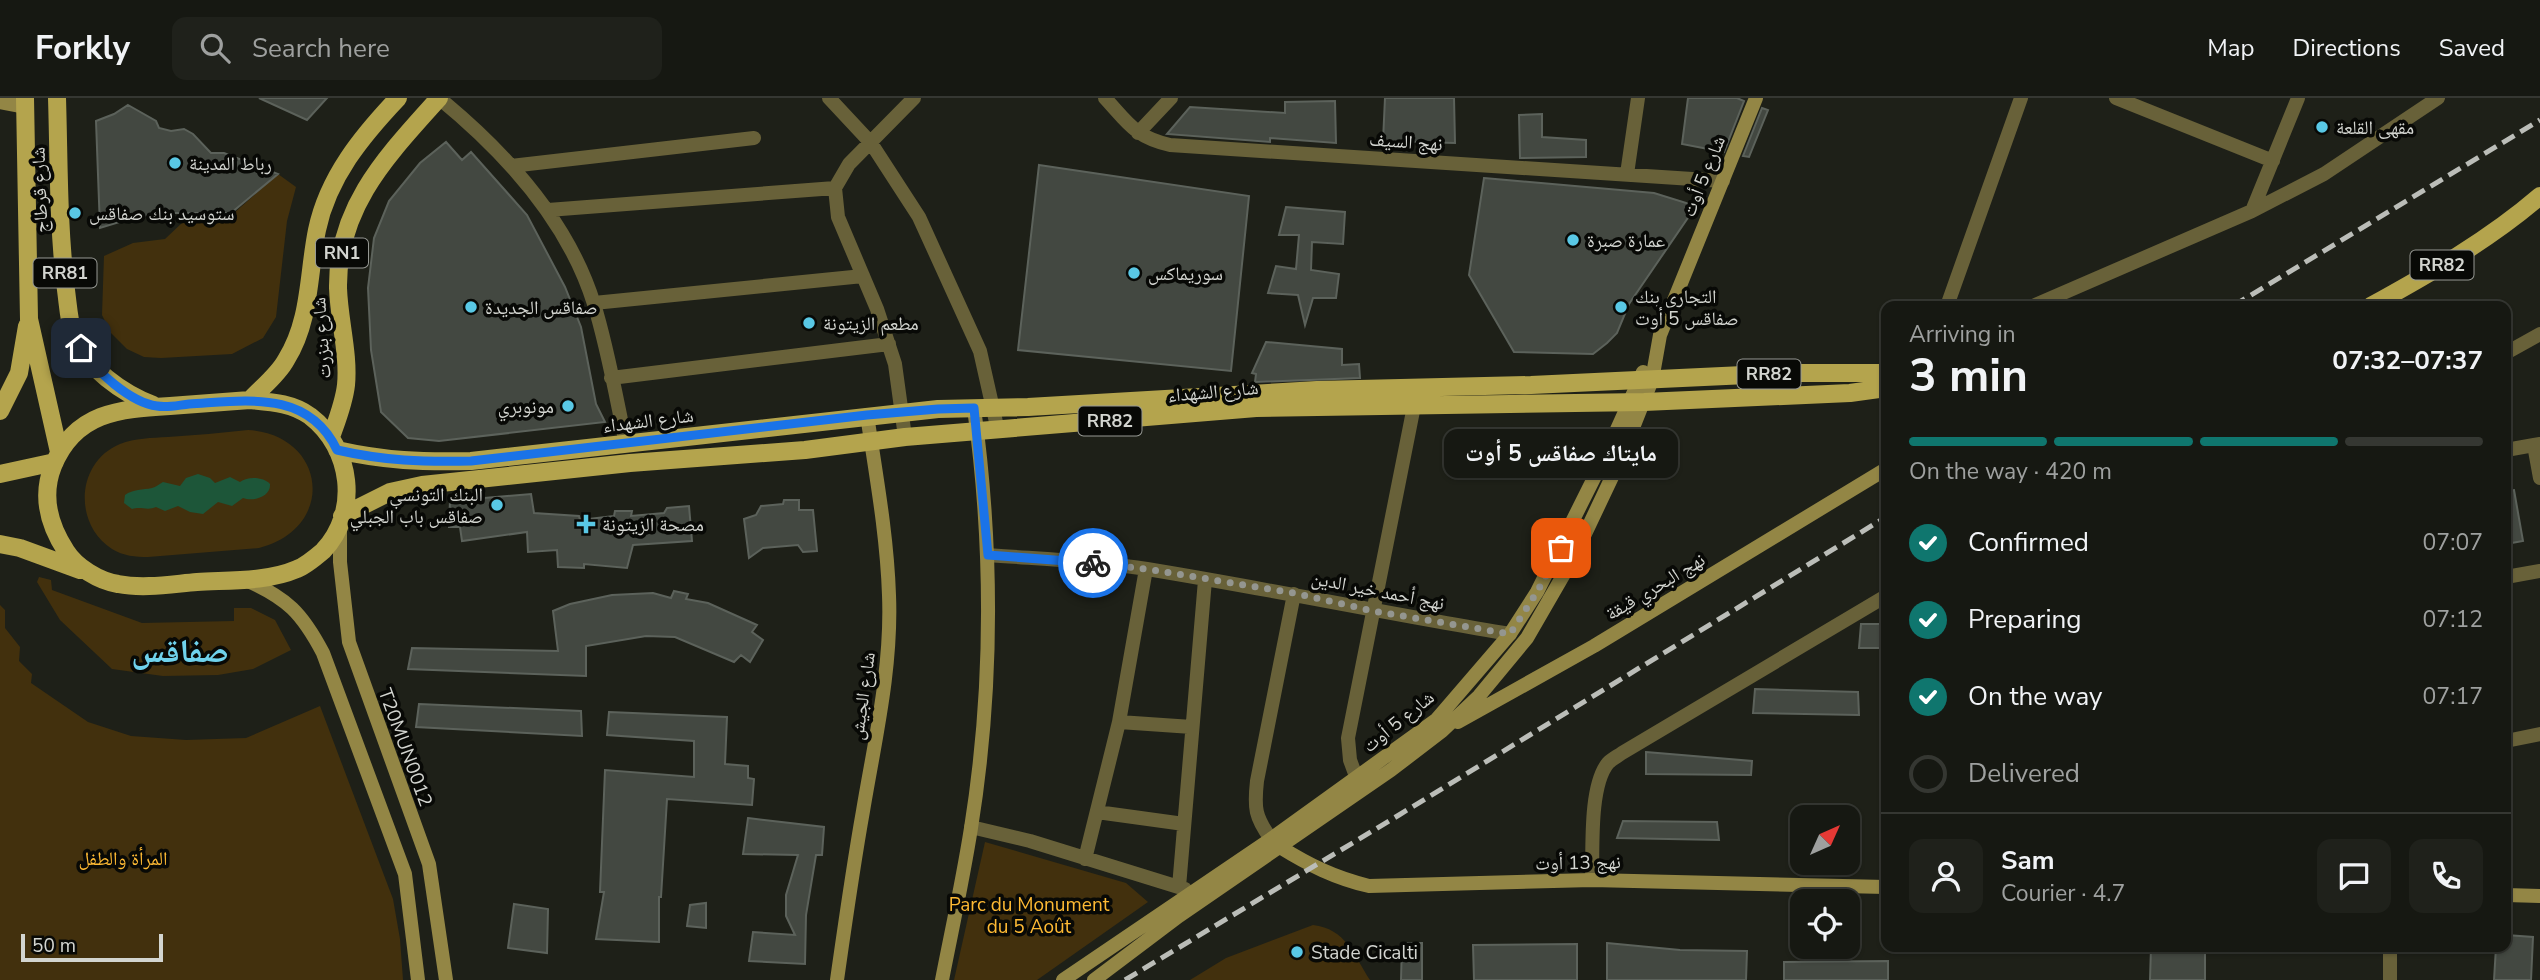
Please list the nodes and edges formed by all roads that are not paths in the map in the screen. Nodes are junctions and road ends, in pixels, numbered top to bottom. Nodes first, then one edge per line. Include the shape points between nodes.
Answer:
1 (57, 98) edge
2 (398, 98) edge
3 (439, 98) edge
4 (829, 98) edge
5 (914, 98) edge
6 (1104, 98) edge
7 (1171, 98) edge
8 (1639, 98) edge
9 (1756, 98) edge
10 (2021, 98) edge
11 (2116, 98) edge
12 (2298, 98) edge
13 (2438, 98) edge
14 (0, 102) edge
15 (25, 102) edge
16 (1138, 133) junction
17 (754, 138) dead end
18 (871, 143) junction
19 (2273, 161) junction
20 (511, 166) junction
21 (1627, 174) junction
22 (1723, 181) junction
23 (835, 188) junction
24 (2540, 196) edge
25 (548, 210) junction
26 (2252, 211) junction
27 (2540, 212) edge
28 (2512, 221) junction
29 (863, 276) junction
30 (1949, 301) edge
31 (2045, 301) edge
32 (2379, 301) edge
33 (594, 303) junction
34 (29, 320) junction
35 (2540, 334) edge
36 (889, 344) junction
37 (2511, 350) edge
38 (1881, 373) edge
39 (611, 378) junction
40 (1646, 380) junction
41 (1881, 389) edge
42 (1416, 396) junction
43 (250, 400) junction
44 (1637, 402) junction
45 (156, 407) junction
46 (994, 407) junction
47 (974, 408) junction
48 (0, 411) edge
49 (902, 412) junction
50 (867, 415) junction
51 (998, 431) junction
52 (977, 432) junction
53 (905, 437) junction
54 (871, 442) junction
55 (334, 443) junction
56 (626, 444) junction
57 (2537, 445) edge
58 (2511, 449) edge
59 (57, 457) junction
60 (1881, 472) edge
61 (0, 474) edge
62 (2540, 478) edge
63 (341, 521) junction
64 (0, 544) edge
65 (988, 555) junction
66 (1146, 569) junction
67 (2540, 571) edge
68 (91, 574) junction
69 (2511, 576) edge
70 (245, 579) junction
71 (1205, 580) junction
72 (1294, 593) junction
73 (1881, 599) edge
74 (1373, 611) junction
75 (1510, 634) junction
76 (1119, 722) junction
77 (1192, 727) junction
78 (1442, 731) junction
79 (2540, 734) edge
80 (2511, 740) edge
81 (1357, 779) junction
82 (1097, 812) junction
83 (1184, 824) junction
84 (971, 827) junction
85 (1275, 843) junction
86 (1085, 859) junction
87 (1592, 880) junction
88 (1179, 887) junction
89 (1881, 887) edge
90 (1194, 891) junction
91 (2511, 895) edge
92 (2540, 896) edge
93 (2390, 952) edge
94 (418, 980) edge
95 (446, 980) edge
96 (837, 980) edge
97 (942, 980) edge
98 (1063, 980) edge
99 (1094, 980) edge
100 (2390, 980) edge

1 - 45 main road, شارع قرطاج / RR81 via 60,215 74,336 89,361 113,383
2 - 43 main road, شارع بنزرت / RN1 via 349,154 331,189 317,229 303,322 286,362
3 - 20 street via 477,129
3 - 55 main road, شارع بنزرت / RN1 via 373,173 344,240 338,285 346,383
4 - 18 street
5 - 18 street
6 - 16 street, نهج السيف
7 - 16 street
8 - 21 street
9 - 22 main road, شارع 5 أوت
10 - 30 street
11 - 19 street
12 - 19 street
13 - 26 street via 2324,174
14 - 15 main road
15 - 34 main road, شارع قرطاج / RR81
16 - 21 street, نهج السيف via 1170,145
17 - 20 street
18 - 23 street via 849,164
18 - 46 street via 919,217 980,351
19 - 26 street
20 - 25 street
21 - 22 street, نهج السيف
22 - 40 main road, شارع 5 أوت
23 - 25 street
23 - 29 street via 838,217
24 - 28 main road, RR82
25 - 33 street
26 - 31 street
27 - 28 main road, RR82
28 - 32 main road, RR82
29 - 33 street
29 - 36 street
33 - 39 street
34 - 48 main road via 19,373
34 - 59 main road, شارع قرطاج / RR81
35 - 37 street
36 - 39 street
36 - 49 street
38 - 40 main road, شارع الشهداء / RR82
39 - 56 street
40 - 42 main road, شارع الشهداء / RR82
40 - 44 main road, شارع 5 أوت
41 - 44 main road, شارع الشهداء / RR82
42 - 44 main road, شارع الشهداء / RR82
42 - 46 main road, شارع الشهداء / RR82 via 1317,390
42 - 51 main road, شارع الشهداء / RR82
42 - 74 street
43 - 45 main road
43 - 55 main road via 281,402 309,415
44 - 75 main road, شارع 5 أوت via 1537,592
44 - 78 main road, شارع 5 أوت via 1598,508 1553,597 1527,638 1479,696
45 - 59 main road via 127,408 100,416 76,430
46 - 47 main road, شارع الشهداء / RR82
46 - 51 street
47 - 49 main road, شارع الشهداء / RR82
47 - 52 main road
49 - 50 main road, شارع الشهداء / RR82
49 - 53 street
50 - 54 main road, شارع الجيش
50 - 56 main road, شارع الشهداء / RR82
51 - 52 main road, شارع الشهداء / RR82
52 - 53 main road, شارع الشهداء / RR82
52 - 65 main road
53 - 54 main road, شارع الشهداء / RR82
54 - 63 main road, شارع الشهداء / RR82 via 422,485 390,492
54 - 96 main road, شارع الجيش via 886,542 888,656
55 - 56 main road, شارع الشهداء / RR82 via 378,459 416,462 471,461
55 - 63 main road via 344,464 348,495
57 - 58 street
57 - 62 street
59 - 61 main road
59 - 68 main road via 49,478 47,506 54,533 69,556
60 - 78 main road, نهج البحري قيقة via 1594,646
63 - 70 main road via 323,551 298,569
63 - 95 main road, T20MUN0012 via 340,562 349,642 429,864
64 - 68 main road
65 - 66 street, نهج أحمد خير الدين
65 - 84 main road via 987,661
66 - 71 street, نهج أحمد خير الدين
66 - 76 street
67 - 69 street
68 - 70 main road via 117,584 145,586
70 - 94 main road via 290,604 323,653 405,874
71 - 72 street, نهج أحمد خير الدين
71 - 77 street
72 - 74 street, نهج أحمد خير الدين
72 - 85 street via 1255,804 1258,822
73 - 87 street via 1608,764 1597,793
74 - 75 street, نهج أحمد خير الدين
74 - 81 street via 1348,738
75 - 81 main road, شارع 5 أوت via 1436,720
76 - 77 street
76 - 82 street
77 - 83 street
78 - 85 main road, شارع 5 أوت via 1391,770
79 - 80 street
81 - 85 main road, شارع 5 أوت
82 - 83 street
82 - 86 street
83 - 88 street
84 - 86 street
84 - 97 main road
85 - 87 main road, نهج 13 أوت via 1311,867 1369,886
85 - 90 main road, شارع 5 أوت
85 - 99 main road, شارع 5 أوت
86 - 88 street
87 - 89 main road, نهج 13 أوت
88 - 90 street
90 - 98 main road, شارع 5 أوت
91 - 92 main road
93 - 100 street

